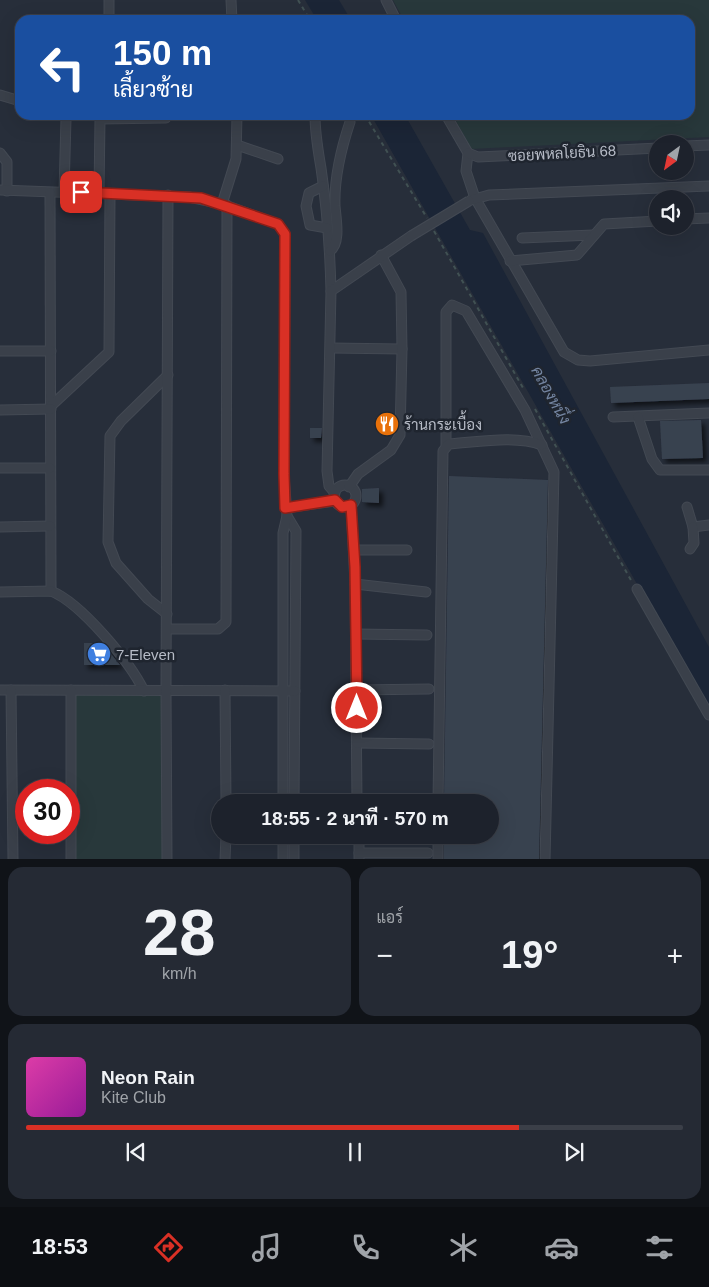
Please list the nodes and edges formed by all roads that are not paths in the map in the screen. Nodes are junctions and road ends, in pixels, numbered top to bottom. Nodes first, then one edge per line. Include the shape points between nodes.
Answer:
1 (109, 0) edge
2 (232, 0) edge
3 (386, 0) edge
4 (109, 15) edge
5 (232, 15) edge
6 (394, 15) edge
7 (0, 95) edge
8 (15, 100) edge
9 (66, 120) edge
10 (100, 120) edge
11 (237, 120) edge
12 (315, 120) edge
13 (449, 120) edge
14 (350, 122) dead end
15 (237, 145) junction
16 (709, 145) edge
17 (694, 146) edge
18 (649, 148) edge
19 (0, 153) edge
20 (468, 154) junction
21 (278, 159) dead end
22 (323, 186) junction
23 (709, 186) edge
24 (4, 190) edge
25 (50, 192) junction
26 (64, 192) junction
27 (99, 193) junction
28 (110, 194) junction
29 (168, 196) junction
30 (472, 200) junction
31 (224, 205) junction
32 (709, 218) edge
33 (694, 219) edge
34 (649, 222) edge
35 (328, 228) junction
36 (593, 235) junction
37 (522, 238) dead end
38 (330, 251) junction
39 (381, 255) junction
40 (510, 261) junction
41 (331, 291) junction
42 (331, 348) junction
43 (402, 349) junction
44 (709, 350) edge
45 (0, 351) edge
46 (51, 351) junction
47 (168, 374) junction
48 (52, 407) junction
49 (0, 410) edge
50 (709, 413) edge
51 (638, 417) junction
52 (613, 418) dead end
53 (446, 445) junction
54 (542, 445) junction
55 (0, 468) edge
56 (50, 468) junction
57 (709, 470) edge
58 (349, 486) junction
59 (335, 497) junction
60 (351, 505) junction
61 (686, 507) dead end
62 (286, 512) junction
63 (709, 525) edge
64 (50, 526) junction
65 (0, 527) edge
66 (693, 527) junction
67 (690, 548) dead end
68 (354, 550) junction
69 (407, 550) dead end
70 (355, 584) junction
71 (637, 589) dead end
72 (52, 591) junction
73 (0, 592) edge
74 (426, 592) dead end
75 (167, 614) junction
76 (168, 628) junction
77 (356, 634) junction
78 (427, 634) dead end
79 (107, 680) dead end
80 (429, 689) dead end
81 (0, 690) edge
82 (11, 690) junction
83 (71, 690) junction
84 (107, 690) junction
85 (226, 690) junction
86 (284, 690) junction
87 (357, 690) junction
88 (144, 691) junction
89 (166, 691) junction
90 (295, 691) junction
91 (709, 715) edge
92 (357, 743) junction
93 (429, 744) dead end
94 (226, 794) edge
95 (283, 794) edge
96 (294, 794) edge
97 (357, 794) edge
98 (438, 794) edge
99 (226, 844) edge
100 (283, 844) edge
101 (294, 844) edge
102 (438, 844) edge
103 (428, 853) dead end
104 (359, 856) edge
105 (12, 859) edge
106 (71, 859) edge
107 (168, 859) edge
108 (226, 859) edge
109 (283, 859) edge
110 (294, 859) edge
111 (438, 859) edge
112 (545, 859) edge

1 - 4 street
2 - 5 street
3 - 6 street
7 - 8 street
9 - 26 street
10 - 27 street
11 - 15 street
12 - 22 street via 316,150
13 - 20 street
14 - 38 street via 339,161 335,194 336,242
15 - 21 street
15 - 31 street
16 - 17 street
18 - 20 street, ซอยพหลโยธิน 68 via 478,157
19 - 24 street via 7,162
20 - 30 street via 466,171
22 - 35 street
22 - 35 street via 309,193 306,212 310,225
23 - 30 street via 488,195
24 - 25 street
25 - 26 street
25 - 46 street
26 - 27 street
27 - 28 street
28 - 29 street
28 - 48 street via 109,352
29 - 31 street via 201,198
29 - 47 street
30 - 39 street, bridge
30 - 40 street
31 - 62 street via 278,224 285,234
31 - 76 street via 226,622 218,629
32 - 33 street
34 - 36 street via 604,224
35 - 38 street
36 - 37 street
36 - 40 street via 576,255
38 - 41 street
39 - 41 street
39 - 43 street via 401,292
40 - 44 street via 559,346 570,357 590,361
41 - 42 street
42 - 43 street
42 - 59 street via 327,470 329,486
43 - 58 street via 398,441 358,474
45 - 46 street
46 - 48 street
47 - 75 street
47 - 75 street via 110,436 108,532 109,548 116,563 148,599
48 - 49 street
48 - 56 street
50 - 51 street
51 - 52 street
51 - 57 street via 652,459 660,470
53 - 54 street via 513,441
53 - 54 street via 446,312 452,305 466,311
53 - 98 street via 442,455
54 - 112 street via 554,472
55 - 56 street
56 - 64 street
58 - 59 street via 339,487
58 - 60 street via 356,494
59 - 60 street via 342,507
59 - 62 street
60 - 68 street
61 - 66 street
62 - 86 street via 283,533
62 - 90 street via 296,531
63 - 66 street
64 - 65 street
64 - 72 street
66 - 67 street via 694,543
68 - 69 street
68 - 70 street
70 - 74 street
70 - 77 street
71 - 91 street
72 - 73 street
72 - 88 street via 81,612 136,674
75 - 76 street
76 - 89 street
77 - 78 street
77 - 87 street
79 - 84 street
80 - 87 street
81 - 82 street
82 - 83 street
82 - 105 street
83 - 84 street
83 - 106 street
84 - 88 street
85 - 86 street
85 - 89 street
85 - 94 street
86 - 90 street
86 - 95 street
87 - 92 street
88 - 89 street
89 - 107 street
90 - 96 street
92 - 93 street
92 - 97 street
99 - 108 street
100 - 109 street
101 - 110 street
102 - 111 street
103 - 104 street

